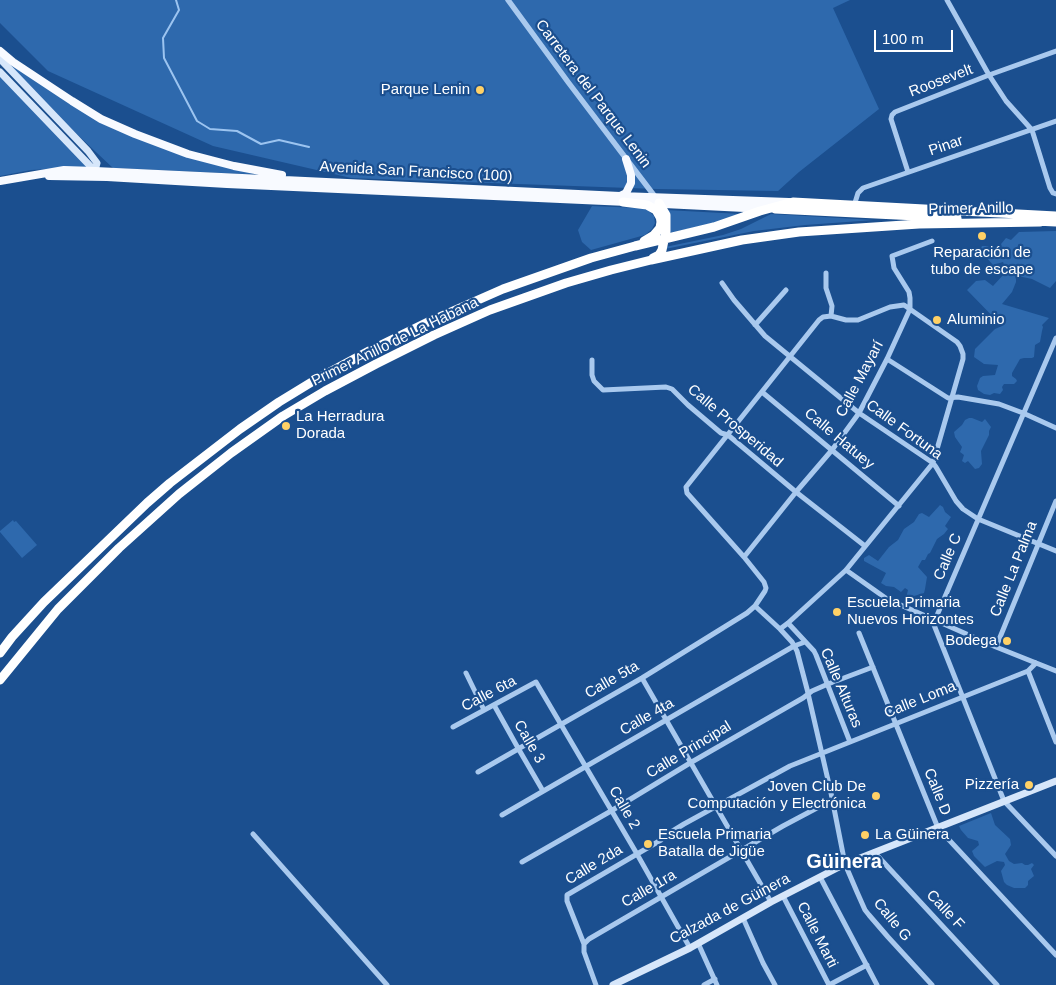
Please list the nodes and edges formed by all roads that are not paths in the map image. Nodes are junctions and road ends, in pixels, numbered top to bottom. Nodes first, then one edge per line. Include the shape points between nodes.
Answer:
1 (508, 0) edge
2 (947, 0) edge
3 (0, 51) edge
4 (1056, 52) edge
5 (0, 59) edge
6 (0, 72) edge
7 (989, 75) junction
8 (1056, 121) edge
9 (1032, 130) junction
10 (626, 159) junction
11 (908, 172) junction
12 (93, 174) junction
13 (306, 180) junction
14 (0, 181) edge
15 (1054, 193) edge
16 (622, 199) junction
17 (657, 200) junction
18 (793, 202) junction
19 (854, 206) junction
20 (767, 209) junction
21 (1056, 216) edge
22 (660, 217) junction
23 (1040, 222) junction
24 (1056, 222) edge
25 (902, 225) joint
26 (664, 239) junction
27 (932, 241) dead end
28 (635, 246) junction
29 (651, 260) junction
30 (826, 273) dead end
31 (722, 283) dead end
32 (786, 290) dead end
33 (910, 309) junction
34 (831, 316) junction
35 (754, 325) junction
36 (1056, 338) edge
37 (789, 357) junction
38 (887, 359) junction
39 (592, 360) dead end
40 (762, 392) junction
41 (951, 398) junction
42 (859, 413) junction
43 (1023, 413) junction
44 (1056, 428) edge
45 (728, 435) junction
46 (832, 450) junction
47 (933, 463) junction
48 (796, 492) junction
49 (1056, 501) edge
50 (899, 506) junction
51 (978, 519) junction
52 (1038, 543) junction
53 (865, 546) junction
54 (1056, 551) edge
55 (744, 557) junction
56 (846, 570) junction
57 (755, 606) junction
58 (935, 620) junction
59 (788, 623) junction
60 (780, 629) junction
61 (859, 633) dead end
62 (805, 642) junction
63 (794, 646) junction
64 (996, 647) junction
65 (0, 653) edge
66 (1036, 663) junction
67 (873, 667) junction
68 (1055, 669) edge
69 (1028, 671) junction
70 (466, 673) dead end
71 (642, 678) junction
72 (0, 680) edge
73 (536, 682) joint
74 (828, 684) junction
75 (808, 694) junction
76 (962, 697) junction
77 (494, 705) junction
78 (484, 710) junction
79 (666, 720) junction
80 (896, 723) junction
81 (560, 724) junction
82 (453, 727) dead end
83 (850, 742) junction
84 (1056, 742) edge
85 (518, 748) junction
86 (822, 754) junction
87 (690, 763) junction
88 (585, 766) junction
89 (478, 772) dead end
90 (1056, 781) edge
91 (544, 791) junction
92 (832, 800) junction
93 (1004, 801) junction
94 (716, 807) junction
95 (611, 811) junction
96 (502, 815) dead end
97 (938, 828) junction
98 (670, 832) dead end
99 (253, 834) dead end
100 (661, 840) dead end
101 (741, 851) junction
102 (874, 852) junction
103 (637, 854) junction
104 (1056, 856) edge
105 (522, 862) dead end
106 (845, 864) junction
107 (820, 876) junction
108 (783, 896) junction
109 (661, 897) junction
110 (771, 902) junction
111 (743, 918) junction
112 (698, 943) junction
113 (584, 944) junction
114 (690, 948) junction
115 (1056, 955) edge
116 (867, 965) junction
117 (716, 982) edge
118 (618, 984) edge
119 (387, 985) edge
120 (596, 985) edge
121 (704, 985) edge
122 (775, 985) edge
123 (829, 985) edge
124 (877, 985) edge
125 (932, 985) edge
126 (998, 985) edge

1 - 10 street, Carretera del Parque Lenin
2 - 7 street
3 - 13 highway via 101,119 135,134 217,162
4 - 7 street, Roosevelt
5 - 12 main road via 88,151 97,163
6 - 12 main road
7 - 9 street via 1006,101
7 - 11 street, Roosevelt via 892,115
8 - 9 street, Pinar
9 - 11 street, Pinar
9 - 15 street
10 - 16 highway via 631,183
10 - 17 street, Carretera del Parque Lenin
11 - 19 street, Pinar via 864,188 858,193
12 - 13 highway, Avenida San Francisco (100)
12 - 14 highway, Avenida San Francisco (100) via 38,175
12 - 16 highway, Avenida San Francisco (100) via 227,184
13 - 16 highway, Avenida San Francisco (100)
16 - 17 highway, Avenida San Francisco (100)
16 - 22 highway via 646,205 656,210
17 - 18 highway, Avenida San Francisco (100)
17 - 20 highway, Avenida San Francisco (100)
17 - 22 highway
17 - 26 highway via 667,218
18 - 19 highway
18 - 20 highway
19 - 21 highway
20 - 23 highway
20 - 26 highway
22 - 28 highway via 658,232
23 - 24 highway
23 - 25 highway, Primer Anillo
25 - 29 highway, Primer Anillo de La Habana via 770,236
26 - 28 highway
26 - 29 highway via 662,250
27 - 33 street via 892,256 894,268 909,292
28 - 65 highway, Primer Anillo de La Habana via 548,272 468,304 367,352 279,402 147,503 44,602
29 - 72 highway, Primer Anillo de La Habana via 566,283 490,310 376,364 283,416 180,494 119,548 58,609
30 - 34 street
31 - 35 street, Calle Fortuna
32 - 35 street
33 - 34 street via 904,305 895,306 853,320
33 - 38 street, Calle Mayarí
33 - 41 street via 960,346 963,359
34 - 37 street via 819,320
35 - 37 street, Calle Fortuna
36 - 43 street, Calle C
37 - 40 street
37 - 42 street, Calle Fortuna
38 - 41 street
38 - 42 street, Calle Mayarí
39 - 45 street, Calle Prosperidad via 594,382 603,390 669,387 721,433
40 - 45 street
40 - 46 street, Calle Hatuey
41 - 43 street via 999,404
41 - 47 street
42 - 46 street, Calle Mayarí
42 - 47 street, Calle Fortuna
43 - 44 street
43 - 51 street, Calle C
45 - 48 street, Calle Prosperidad
45 - 55 street via 686,487 686,493
46 - 48 street, Calle Mayarí
46 - 50 street, Calle Hatuey
47 - 50 street
47 - 51 street, Calle Fortuna via 959,505
48 - 53 street, Calle Prosperidad
48 - 55 street, Calle Mayarí
49 - 52 street, Calle La Palma
50 - 53 street
51 - 52 street, Calle Fortuna
51 - 58 street, Calle C
52 - 54 street, Calle Fortuna
52 - 64 street, Calle La Palma
53 - 56 street
55 - 57 street via 762,578 766,588
56 - 58 street via 886,598
56 - 59 street
57 - 60 street
57 - 71 street, Calle 5ta
58 - 64 street
58 - 76 street via 937,635
59 - 60 street
59 - 62 street, Calle Alturas
60 - 63 street
61 - 67 street, Calle D
62 - 63 street, Calle 4ta
62 - 74 street, Calle Alturas via 816,655
63 - 75 street, Calle G
63 - 79 street, Calle 4ta
64 - 66 street
66 - 68 street
66 - 69 street
67 - 74 street, Calle Principal
67 - 80 street, Calle D
69 - 76 street, Calle Loma
69 - 84 street
70 - 78 street
71 - 79 street
71 - 81 street, Calle 5ta
73 - 77 street, Calle 6ta
73 - 81 street, Calle 2
74 - 75 street, Calle Principal
74 - 83 street, Calle Alturas
75 - 86 street, Calle G
75 - 87 street, Calle Principal
76 - 80 street, Calle Loma
76 - 93 street
77 - 78 street, Calle 6ta
77 - 85 street, Calle 3
78 - 82 street, Calle 6ta
79 - 87 street
79 - 88 street, Calle 4ta
80 - 83 street, Calle Loma
80 - 97 street, Calle D
81 - 85 street, Calle 5ta
81 - 88 street, Calle 2
83 - 86 street, Calle Loma
85 - 89 street, Calle 5ta
85 - 91 street, Calle 3
86 - 92 street, Calle G
86 - 94 street via 783,769
87 - 94 street
87 - 95 street, Calle Principal
88 - 91 street, Calle 4ta
88 - 95 street, Calle 2
90 - 93 main road, Calzada de Güinera
91 - 96 street, Calle 4ta
92 - 101 street, Calle 1ra
92 - 106 street, Calle G
93 - 97 main road, Calzada de Güinera
93 - 104 street
94 - 98 street
94 - 101 street
95 - 103 street, Calle 2
95 - 105 street, Calle Principal
97 - 102 main road, Calzada de Güinera
97 - 115 street, Calle D
99 - 119 street
100 - 103 street, Calle 2da
101 - 109 street, Calle 1ra
101 - 110 street
102 - 106 main road, Calzada de Güinera
102 - 126 street, Calle F
103 - 109 street, Calle 2
103 - 113 street, Calle 2da via 567,897
106 - 107 main road, Calzada de Güinera
106 - 125 street, Calle G via 865,910
107 - 108 main road, Calzada de Güinera
107 - 116 street
108 - 110 main road, Calzada de Güinera
108 - 123 street, Calle Marti
109 - 113 street, Calle 1ra
109 - 114 street, Calle 2
110 - 111 main road, Calzada de Güinera
111 - 112 main road, Calzada de Güinera
111 - 122 street
112 - 114 main road, Calzada de Güinera
112 - 117 street
113 - 120 street
114 - 118 main road, Calzada de Güinera
116 - 123 street
116 - 124 street
117 - 121 street

